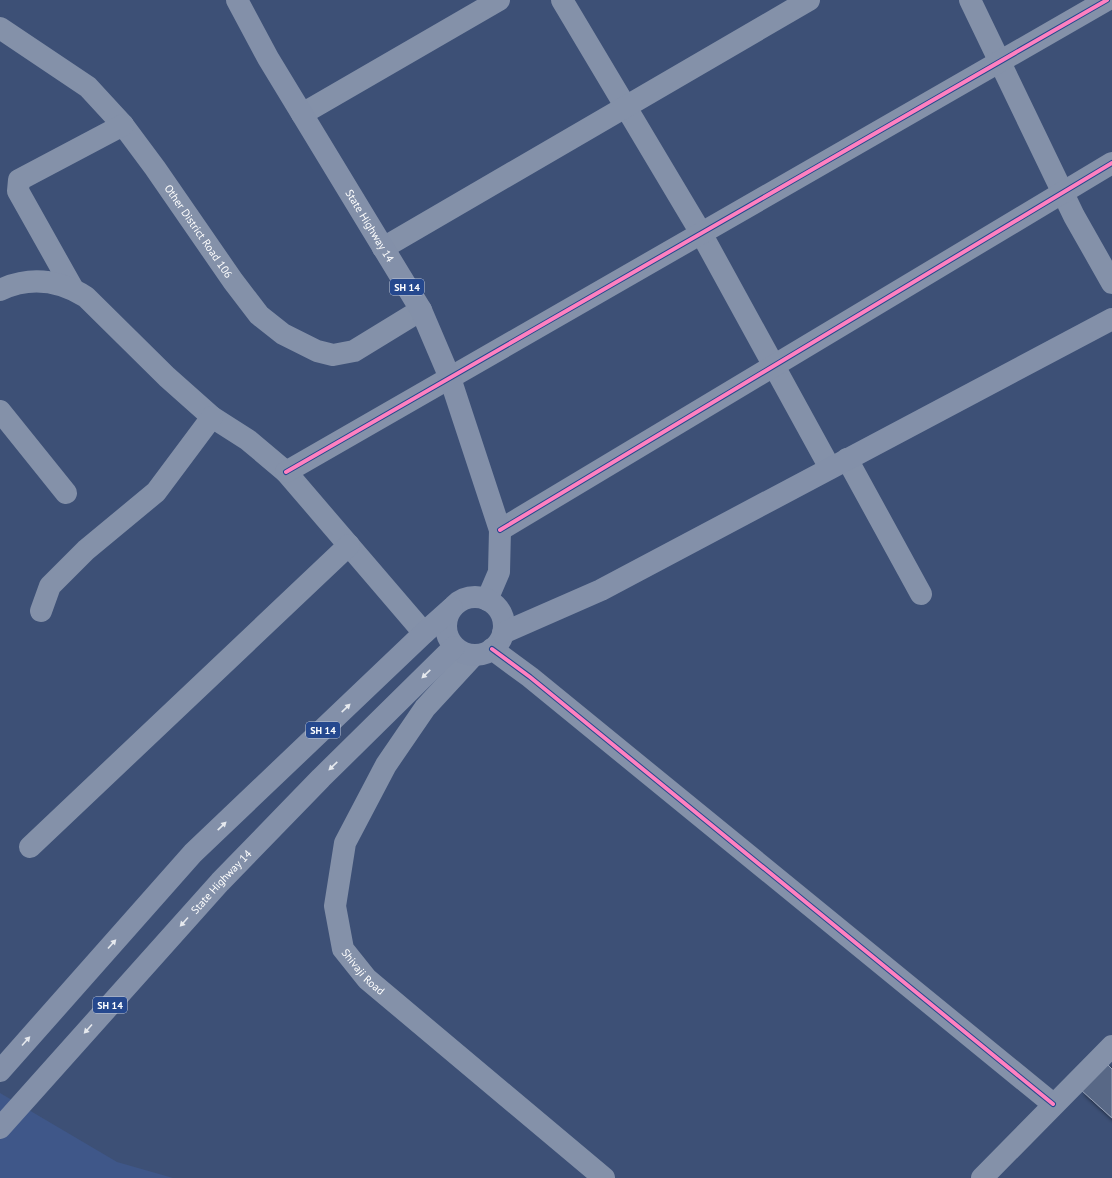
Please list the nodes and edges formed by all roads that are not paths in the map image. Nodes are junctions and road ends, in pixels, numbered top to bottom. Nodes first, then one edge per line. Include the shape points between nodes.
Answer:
1 (237, 0) edge
2 (499, 0) edge
3 (562, 0) edge
4 (809, 0) edge
5 (970, 0) edge
6 (1107, 0) edge
7 (0, 28) edge
8 (1001, 61) junction
9 (625, 107) junction
10 (302, 114) junction
11 (123, 125) junction
12 (1112, 163) edge
13 (1062, 191) junction
14 (702, 233) junction
15 (384, 248) junction
16 (1112, 283) edge
17 (73, 289) junction
18 (0, 290) edge
19 (421, 310) junction
20 (1112, 319) edge
21 (775, 364) junction
22 (450, 378) junction
23 (0, 411) edge
24 (212, 416) junction
25 (839, 464) junction
26 (286, 472) junction
27 (66, 493) dead end
28 (500, 530) junction
29 (349, 545) junction
30 (921, 594) dead end
31 (487, 600) junction
32 (452, 608) junction
33 (41, 611) dead end
34 (424, 633) junction
35 (481, 646) junction
36 (30, 847) dead end
37 (1112, 1046) edge
38 (0, 1071) edge
39 (1054, 1104) junction
40 (0, 1128) edge
41 (604, 1178) edge
42 (982, 1178) edge

1 - 10 main road, State Highway 14 / SH 14
2 - 10 street
3 - 9 street
4 - 9 street
5 - 8 street
6 - 8 street
7 - 11 street, Other District Road 106 via 88,87
8 - 13 street
8 - 14 street
9 - 14 street
9 - 15 street
10 - 15 main road, State Highway 14 / SH 14
11 - 17 street via 19,180 17,185
11 - 19 street, Other District Road 106 via 259,315 283,334 317,351 333,355 354,351
12 - 13 street
13 - 16 street
13 - 21 street
14 - 21 street
14 - 22 street
15 - 19 main road, State Highway 14 / SH 14
17 - 18 street via 57,283 35,281
17 - 24 street via 86,297
19 - 22 main road, State Highway 14 / SH 14
20 - 25 main road
21 - 25 street
21 - 28 street
22 - 26 street
22 - 28 main road, State Highway 14 / SH 14
23 - 27 street
24 - 26 street via 248,440
24 - 33 street via 156,492 86,550 50,586
25 - 30 street
25 - 35 main road via 601,590
26 - 29 street
28 - 31 main road, State Highway 14 / SH 14 via 499,572
29 - 34 street
29 - 36 street
31 - 32 main road via 478,597 468,598
31 - 35 main road via 496,606 501,614
32 - 34 main road, SH 14
32 - 35 main road via 446,628
38 -> 34 main road, SH 14 via 193,853
35 - 39 street via 536,682
35 -> 40 main road, State Highway 14 / SH 14 via 321,778 220,882
35 - 41 street, Shivaji Road via 425,708 386,765 345,843 335,906 342,949 367,979
37 - 39 street
39 - 42 street

